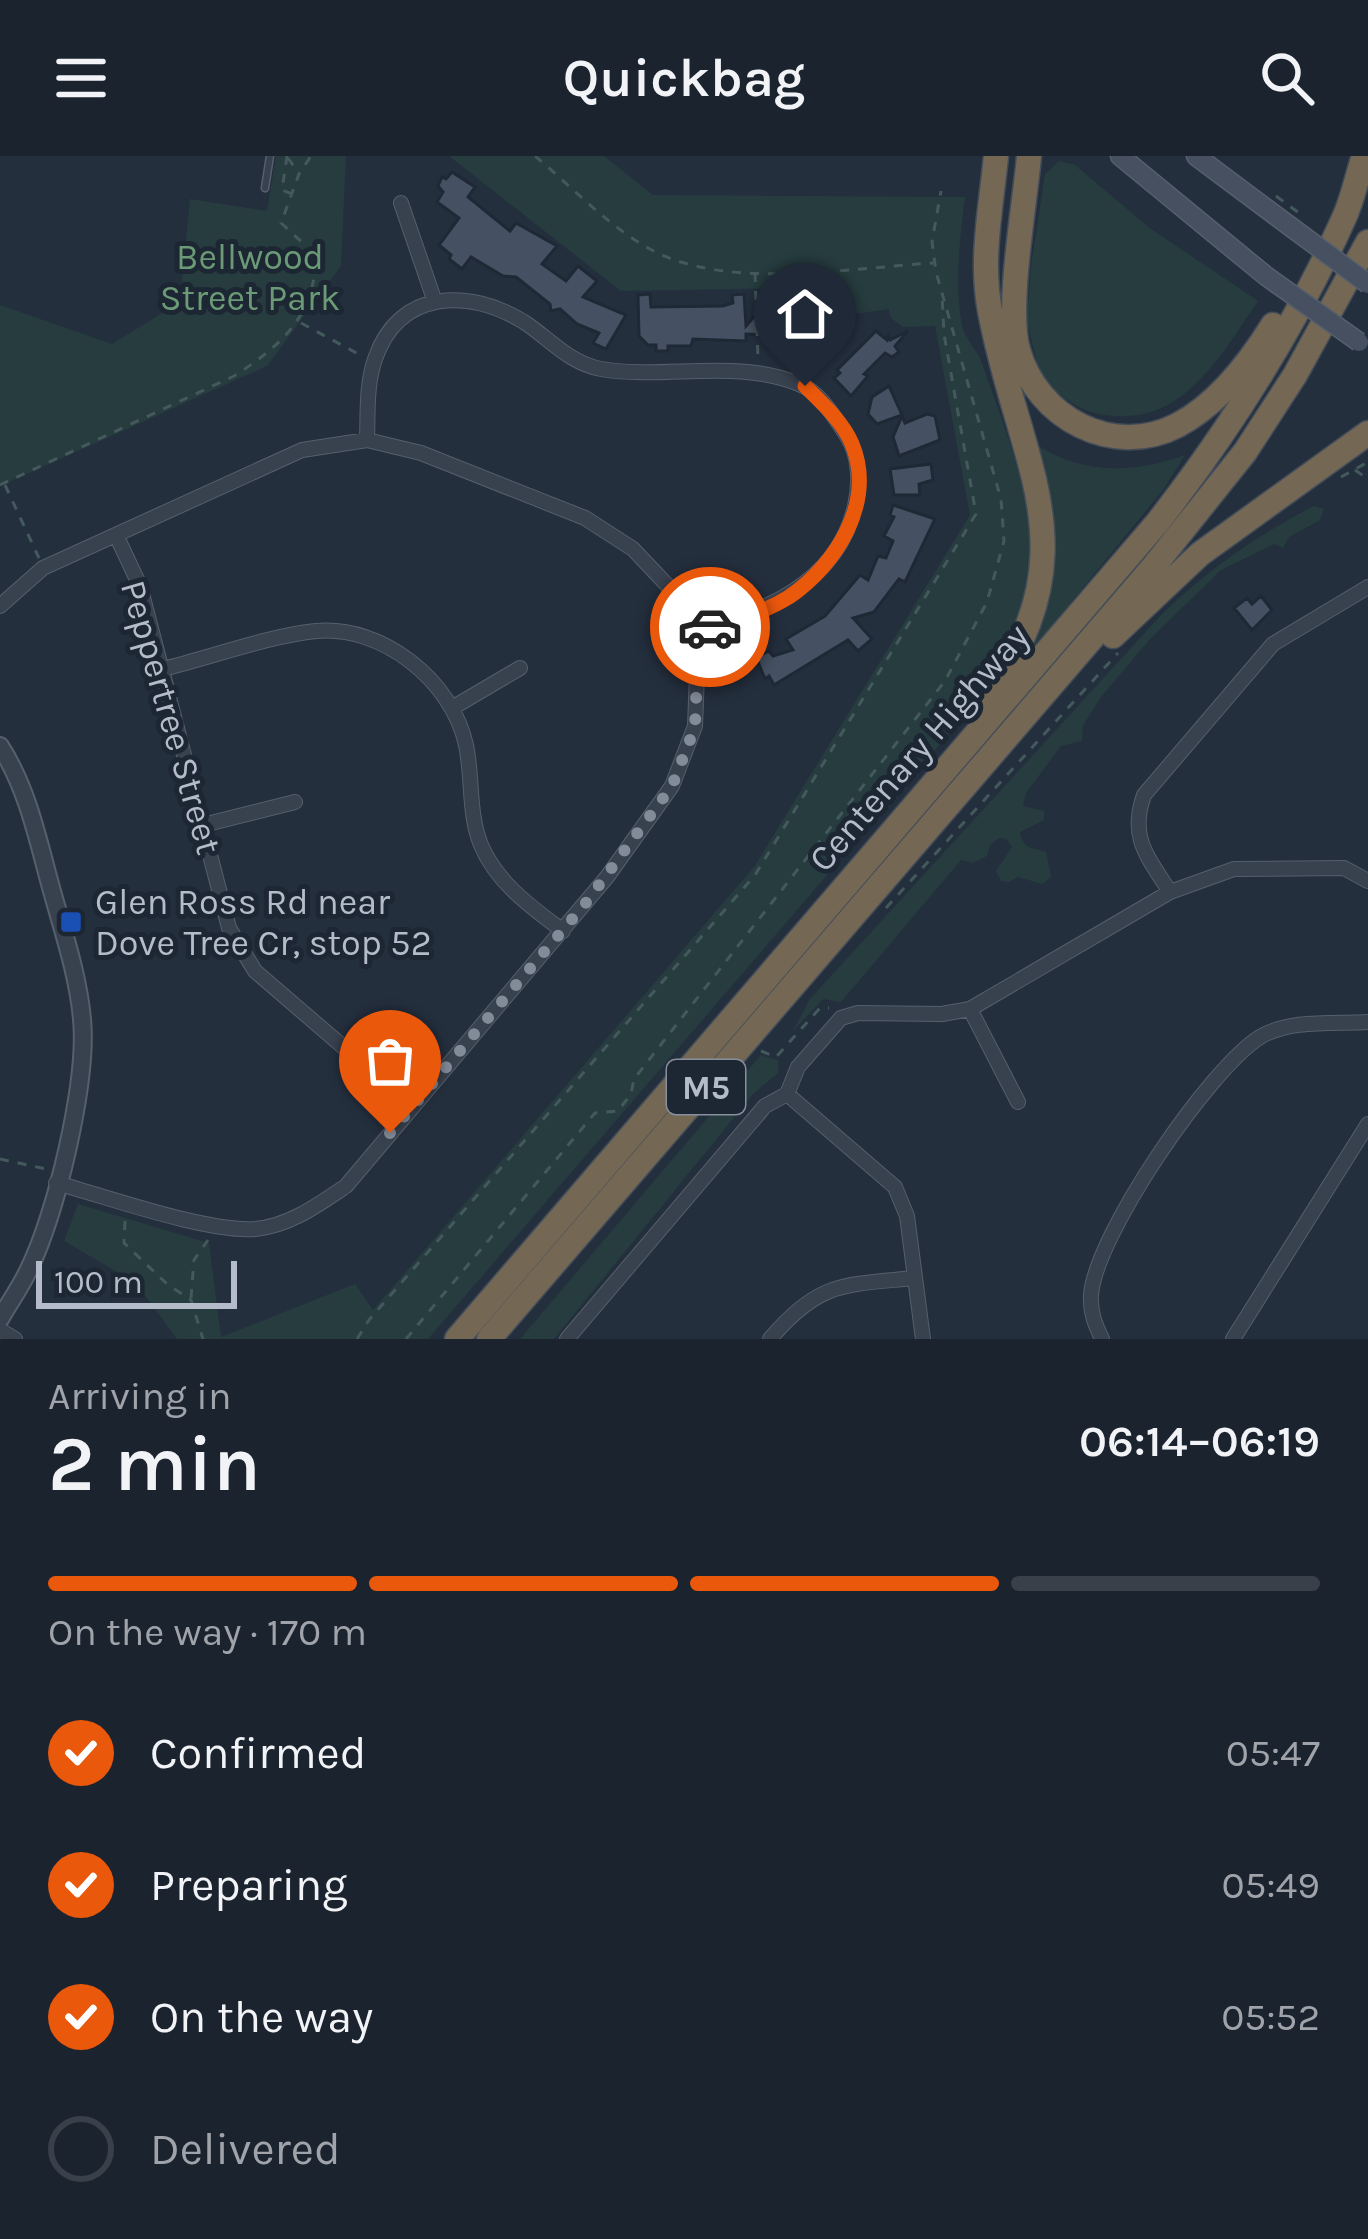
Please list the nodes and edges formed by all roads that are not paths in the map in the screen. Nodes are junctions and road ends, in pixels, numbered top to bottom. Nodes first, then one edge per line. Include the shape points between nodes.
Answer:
1 (270, 156) edge
2 (996, 156) edge
3 (1029, 156) edge
4 (1120, 156) edge
5 (1196, 156) edge
6 (1360, 168) edge
7 (265, 188) dead end
8 (401, 203) dead end
9 (1368, 242) edge
10 (1368, 284) edge
11 (435, 302) junction
12 (1363, 345) edge
13 (1368, 433) edge
14 (367, 440) junction
15 (117, 537) junction
16 (1368, 587) edge
17 (0, 606) edge
18 (692, 632) junction
19 (520, 668) dead end
20 (163, 669) junction
21 (452, 708) junction
22 (1013, 730) junction
23 (0, 746) edge
24 (295, 802) dead end
25 (203, 825) junction
26 (891, 836) junction
27 (1368, 881) edge
28 (1170, 892) junction
29 (563, 931) junction
30 (970, 1009) junction
31 (1368, 1022) edge
32 (787, 1094) junction
33 (1018, 1102) dead end
34 (412, 1106) junction
35 (1368, 1124) edge
36 (58, 1178) junction
37 (915, 1278) junction
38 (0, 1319) edge
39 (0, 1330) edge
40 (15, 1339) edge
41 (457, 1339) edge
42 (489, 1339) edge
43 (567, 1339) edge
44 (770, 1339) edge
45 (923, 1339) edge
46 (1102, 1339) edge
47 (1233, 1339) edge

1 - 7 lane
2 - 26 highway via 987,293 1040,498 1040,578 1013,658 894,814
3 - 6 highway via 1015,318 1022,361 1066,419 1127,437 1175,427 1233,379 1281,312
4 - 12 main road, bridge
5 - 10 main road, bridge
6 - 26 highway, Centenary Highway / M5 via 1292,322 1199,469
8 - 11 street
9 - 22 highway, Centenary Highway / M5 via 1245,452
11 - 14 street via 411,310 382,340 369,382
11 - 18 street via 485,303 598,369 759,372 805,386 830,411 852,444 860,484 850,528 824,567 788,597
13 - 22 highway via 1200,554 1032,726
14 - 15 street via 302,450
14 - 18 street via 585,518 633,549 668,586
15 - 17 street via 43,568
15 - 20 street, Peppertree Street
16 - 28 street via 1273,644 1144,795 1139,840
18 - 29 street via 695,727 672,786
19 - 21 street
20 - 21 street via 318,631 401,654 433,679
20 - 25 street, Peppertree Street
21 - 29 street via 465,739 481,844 518,897
22 - 42 highway, Centenary Highway / M5
23 - 36 street via 30,810 82,1017 81,1084
24 - 25 street
25 - 34 street, Peppertree Street via 229,928 256,971
26 - 41 highway, Centenary Highway / M5
27 - 28 street via 1344,868 1234,868
28 - 30 street
29 - 34 street
30 - 32 street via 841,1018 794,1073
30 - 33 street
31 - 46 street via 1288,1026 1258,1038 1178,1125 1100,1262 1091,1316
32 - 37 street via 895,1187
32 - 43 street via 765,1106
34 - 36 street via 346,1186 305,1214 257,1229 217,1226
35 - 47 street
36 - 38 street via 42,1238
37 - 44 street via 819,1293
37 - 45 street
39 - 40 street

